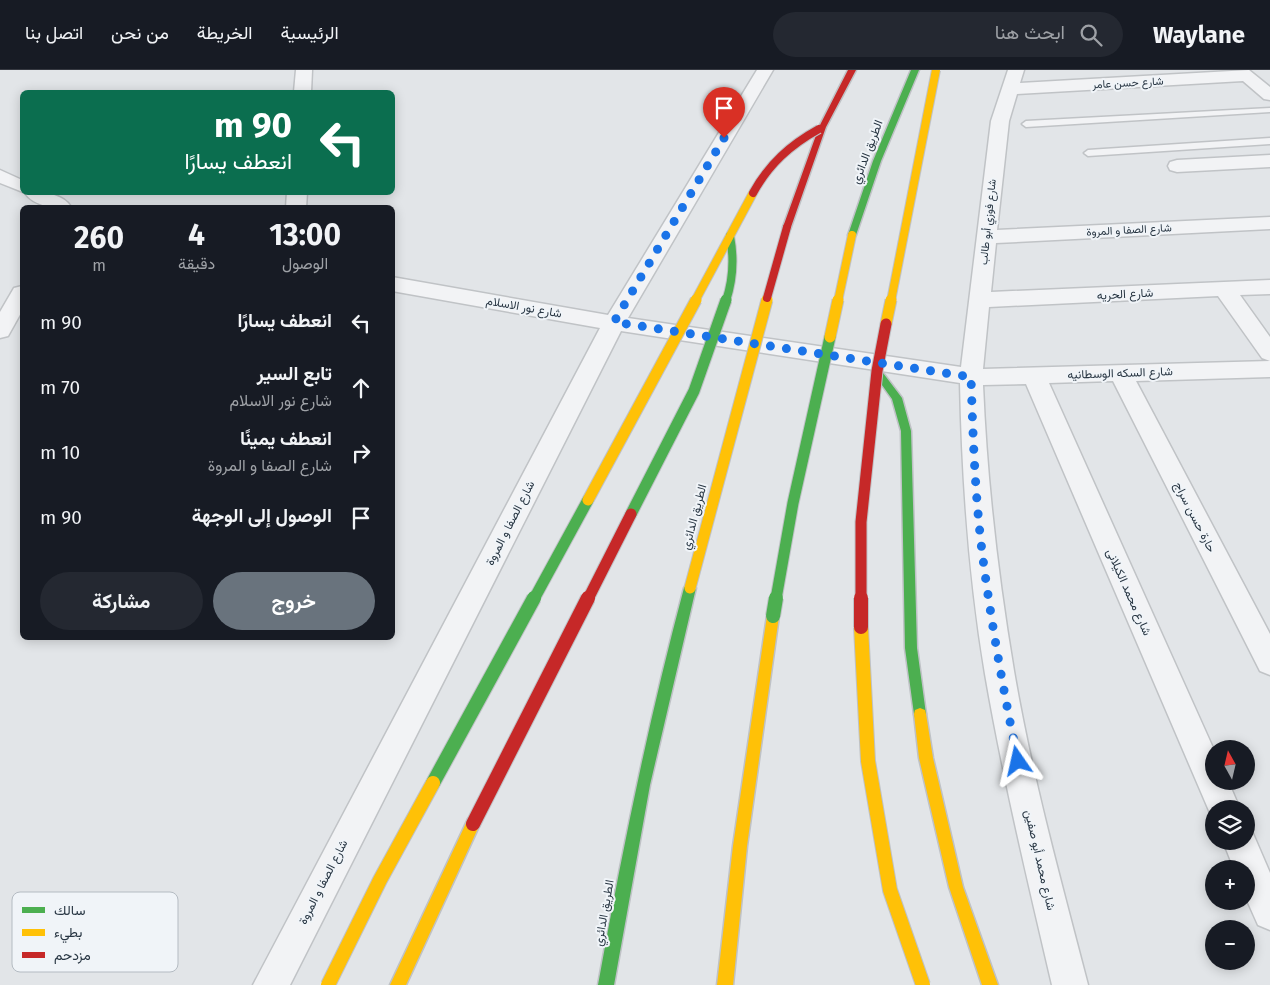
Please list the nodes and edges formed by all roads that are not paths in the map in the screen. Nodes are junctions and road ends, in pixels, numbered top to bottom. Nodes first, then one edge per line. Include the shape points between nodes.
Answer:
1 (304, 70) edge
2 (765, 70) edge
3 (852, 70) edge
4 (915, 70) edge
5 (936, 70) edge
6 (1016, 70) edge
7 (1243, 73) edge
8 (1010, 89) junction
9 (303, 90) edge
10 (1270, 95) edge
11 (1270, 110) edge
12 (1026, 124) dead end
13 (819, 129) junction
14 (1270, 141) edge
15 (1088, 153) dead end
16 (1270, 161) edge
17 (1177, 166) dead end
18 (0, 176) edge
19 (20, 186) edge
20 (39, 195) edge
21 (57, 205) edge
22 (1270, 222) edge
23 (730, 236) junction
24 (987, 236) junction
25 (395, 285) edge
26 (1270, 287) edge
27 (1224, 289) junction
28 (20, 296) edge
29 (979, 300) junction
30 (614, 322) junction
31 (0, 331) edge
32 (1269, 366) edge
33 (877, 371) junction
34 (1120, 373) junction
35 (1034, 375) junction
36 (971, 377) junction
37 (1270, 662) edge
38 (1220, 800) edge
39 (1243, 850) edge
40 (1270, 913) edge
41 (271, 985) edge
42 (328, 985) edge
43 (398, 985) edge
44 (606, 985) edge
45 (725, 985) edge
46 (923, 985) edge
47 (990, 985) edge
48 (1070, 985) edge

1 - 9 street
2 - 30 street, شارع الصفا و المروة
3 - 13 main road, الطريق الدائري
4 - 45 main road, الطريق الدائري, bridge via 877,161 852,236 793,503 752,753
5 - 33 main road, bridge
6 - 8 street, شارع فوزي أبو طالب
7 - 8 street, شارع حسن عامر
7 - 10 street
8 - 24 street, شارع فوزي أبو طالب via 1000,121
11 - 12 lane
13 - 23 main road, bridge via 785,148 772,161
13 - 44 main road, الطريق الدائري, bridge via 787,227 674,644 645,774
14 - 15 lane
16 - 17 street
18 - 19 street
20 - 21 street
22 - 24 street, شارع الصفا و المروة
23 - 42 main road, bridge via 380,880
23 - 43 main road, bridge via 732,271 727,297 694,391 473,824
24 - 29 street, شارع فوزي أبو طالب
25 - 30 street, شارع نور الاسلام
26 - 27 street, شارع الحريه
27 - 29 street, شارع الحريه
27 - 32 street
28 - 31 street
29 - 36 street, شارع فوزي أبو طالب
30 - 36 street, شارع نور الاسلام
30 - 41 street, شارع الصفا و المروة
32 - 34 street, شارع السكه الوسطانيه
33 - 46 main road, bridge via 861,522 860,639 868,761 890,890
33 - 47 main road via 889,384 904,415 911,648 926,758 956,887
34 - 35 street, شارع السكه الوسطانيه
34 - 37 street, حارة حسن سراج
35 - 36 street, شارع السكه الوسطانيه
35 - 38 street, شارع محمد الكيلانى
36 - 48 street, شارع محمد أبو صفين via 974,460 983,557 1000,673 1028,813
39 - 40 street

